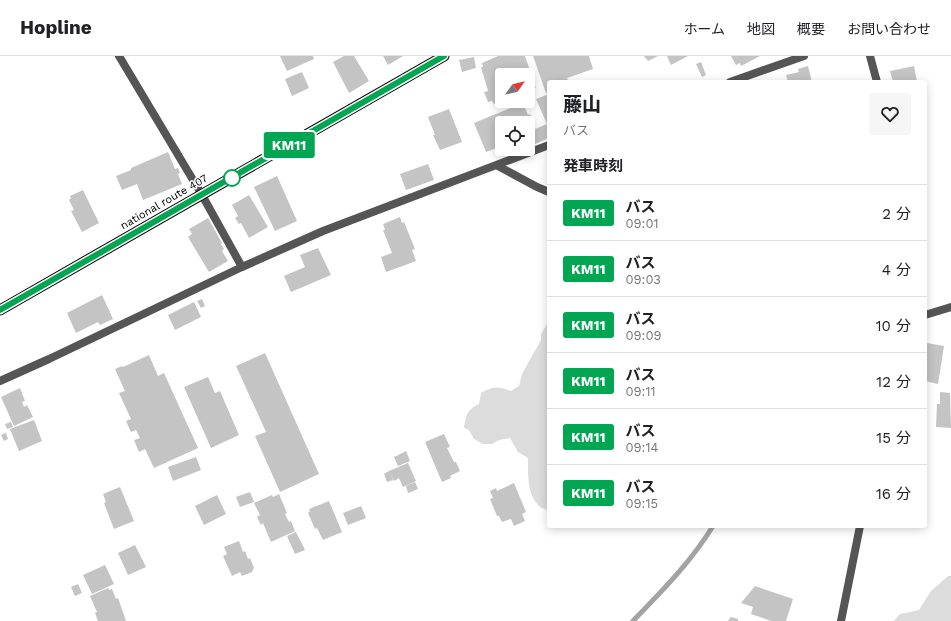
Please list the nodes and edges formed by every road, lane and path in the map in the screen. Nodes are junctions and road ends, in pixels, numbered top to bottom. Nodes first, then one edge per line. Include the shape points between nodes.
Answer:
1 (118, 56) edge
2 (444, 56) edge
3 (804, 56) edge
4 (870, 56) edge
5 (736, 80) edge
6 (876, 80) edge
7 (547, 146) edge
8 (498, 166) junction
9 (547, 191) edge
10 (202, 195) junction
11 (242, 267) junction
12 (951, 307) edge
13 (0, 310) edge
14 (927, 314) edge
15 (0, 381) edge
16 (860, 528) edge
17 (841, 621) edge

1 - 10 street
2 - 10 highway, national route 407
3 - 5 street
4 - 6 street
7 - 8 street
8 - 9 street
8 - 11 street via 323,232
10 - 11 street
10 - 13 highway, national route 407
11 - 15 street
12 - 14 street
16 - 17 street

